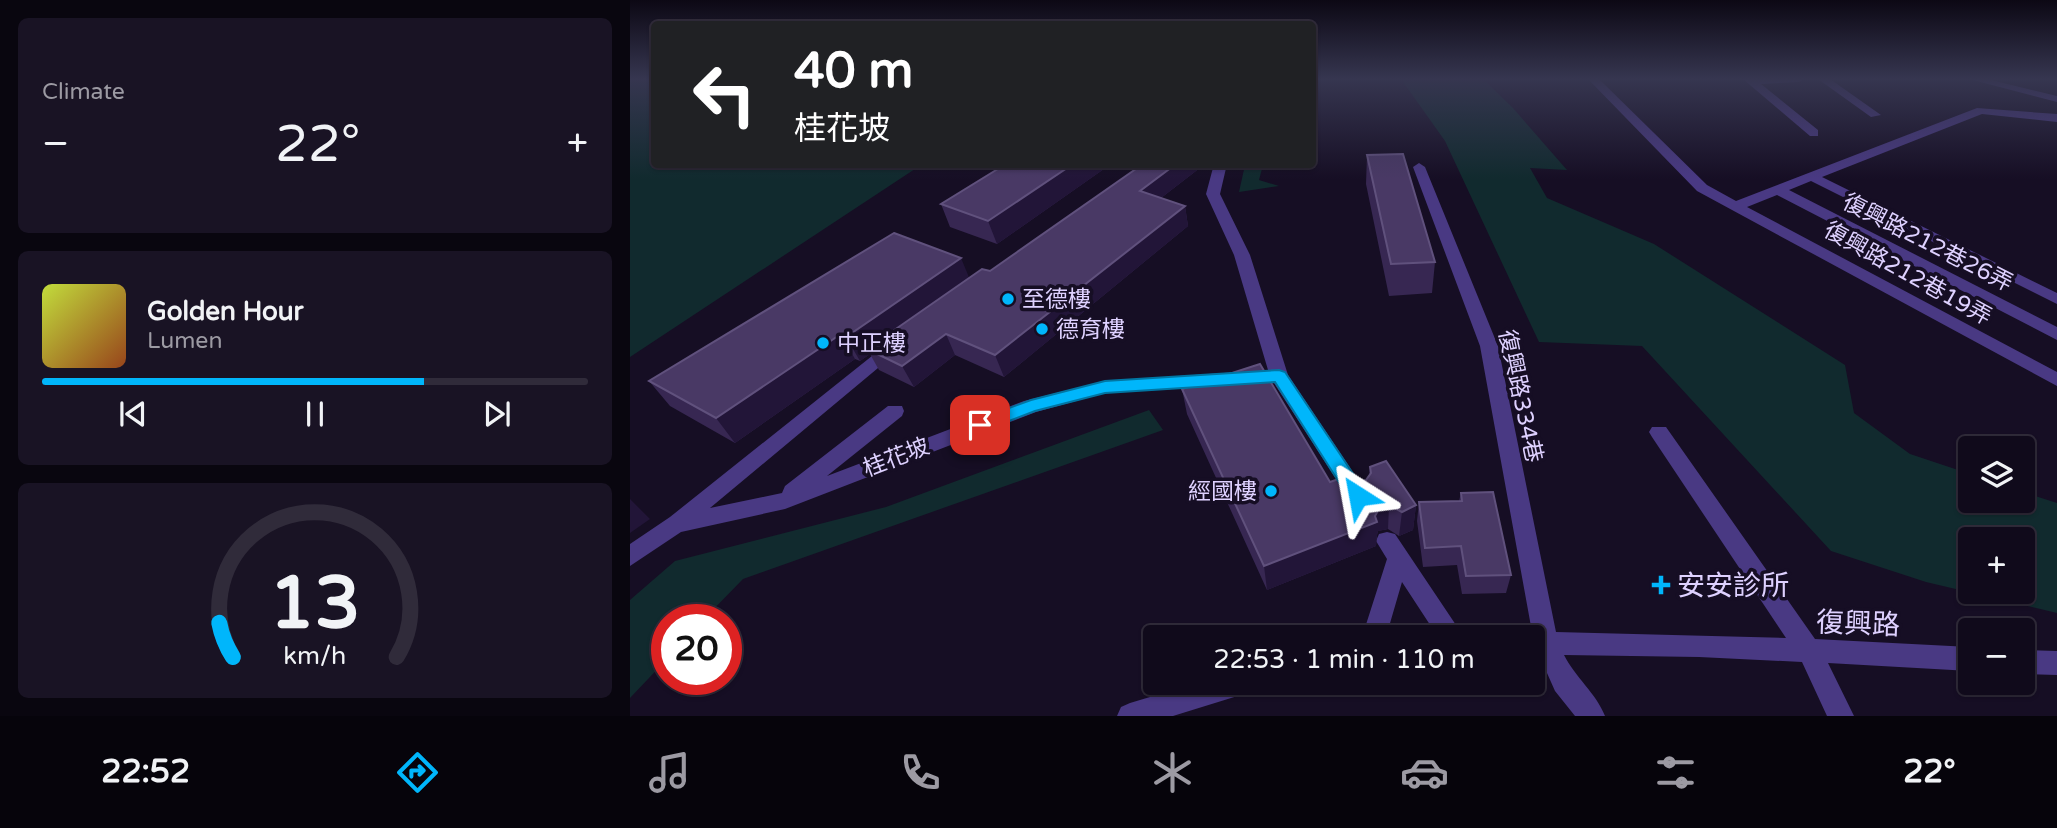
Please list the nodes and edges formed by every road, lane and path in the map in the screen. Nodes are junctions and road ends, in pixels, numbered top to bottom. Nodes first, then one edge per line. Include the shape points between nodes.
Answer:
1 (1626, 112) edge
2 (1790, 112) edge
3 (1871, 112) edge
4 (1975, 112) edge
5 (1997, 112) edge
6 (1875, 115) dead end
7 (2055, 121) edge
8 (1814, 132) dead end
9 (1419, 167) dead end
10 (1220, 168) edge
11 (1812, 177) junction
12 (1777, 189) junction
13 (1736, 206) junction
14 (2057, 299) edge
15 (2057, 334) edge
16 (905, 339) edge
17 (1279, 376) junction
18 (2057, 380) edge
19 (895, 411) dead end
20 (1659, 432) dead end
21 (1358, 496) edge
22 (778, 503) junction
23 (675, 524) junction
24 (630, 556) edge
25 (1377, 625) edge
26 (1444, 625) edge
27 (1537, 625) edge
28 (1545, 644) edge
29 (1545, 652) edge
30 (1810, 653) junction
31 (1958, 659) edge
32 (2035, 662) edge
33 (2057, 663) edge
34 (1200, 695) edge
35 (1130, 716) edge
36 (1592, 716) edge
37 (1841, 716) edge

1 - 13 street, 復興路212巷19弄 via 1702,188
2 - 8 street
3 - 6 street
4 - 11 street
5 - 7 street
9 - 27 street, 復興路334巷 via 1489,345
10 - 17 street via 1213,194 1242,255
11 - 12 street
11 - 14 street, 復興路212巷19弄
12 - 13 street
12 - 15 street, 復興路212巷26弄
13 - 18 street, 復興路212巷19弄
16 - 23 street
17 - 21 street
17 - 22 street, 桂花坡 via 1105,387 1043,403
19 - 22 street
20 - 30 street
22 - 23 street, 桂花坡
23 - 24 street, 桂花坡
25 - 26 street via 1393,550
28 - 30 street, 復興路 via 1699,645
29 - 36 street, 復興路334巷
30 - 31 street, 復興路
30 - 37 street
32 - 33 street
34 - 35 street

